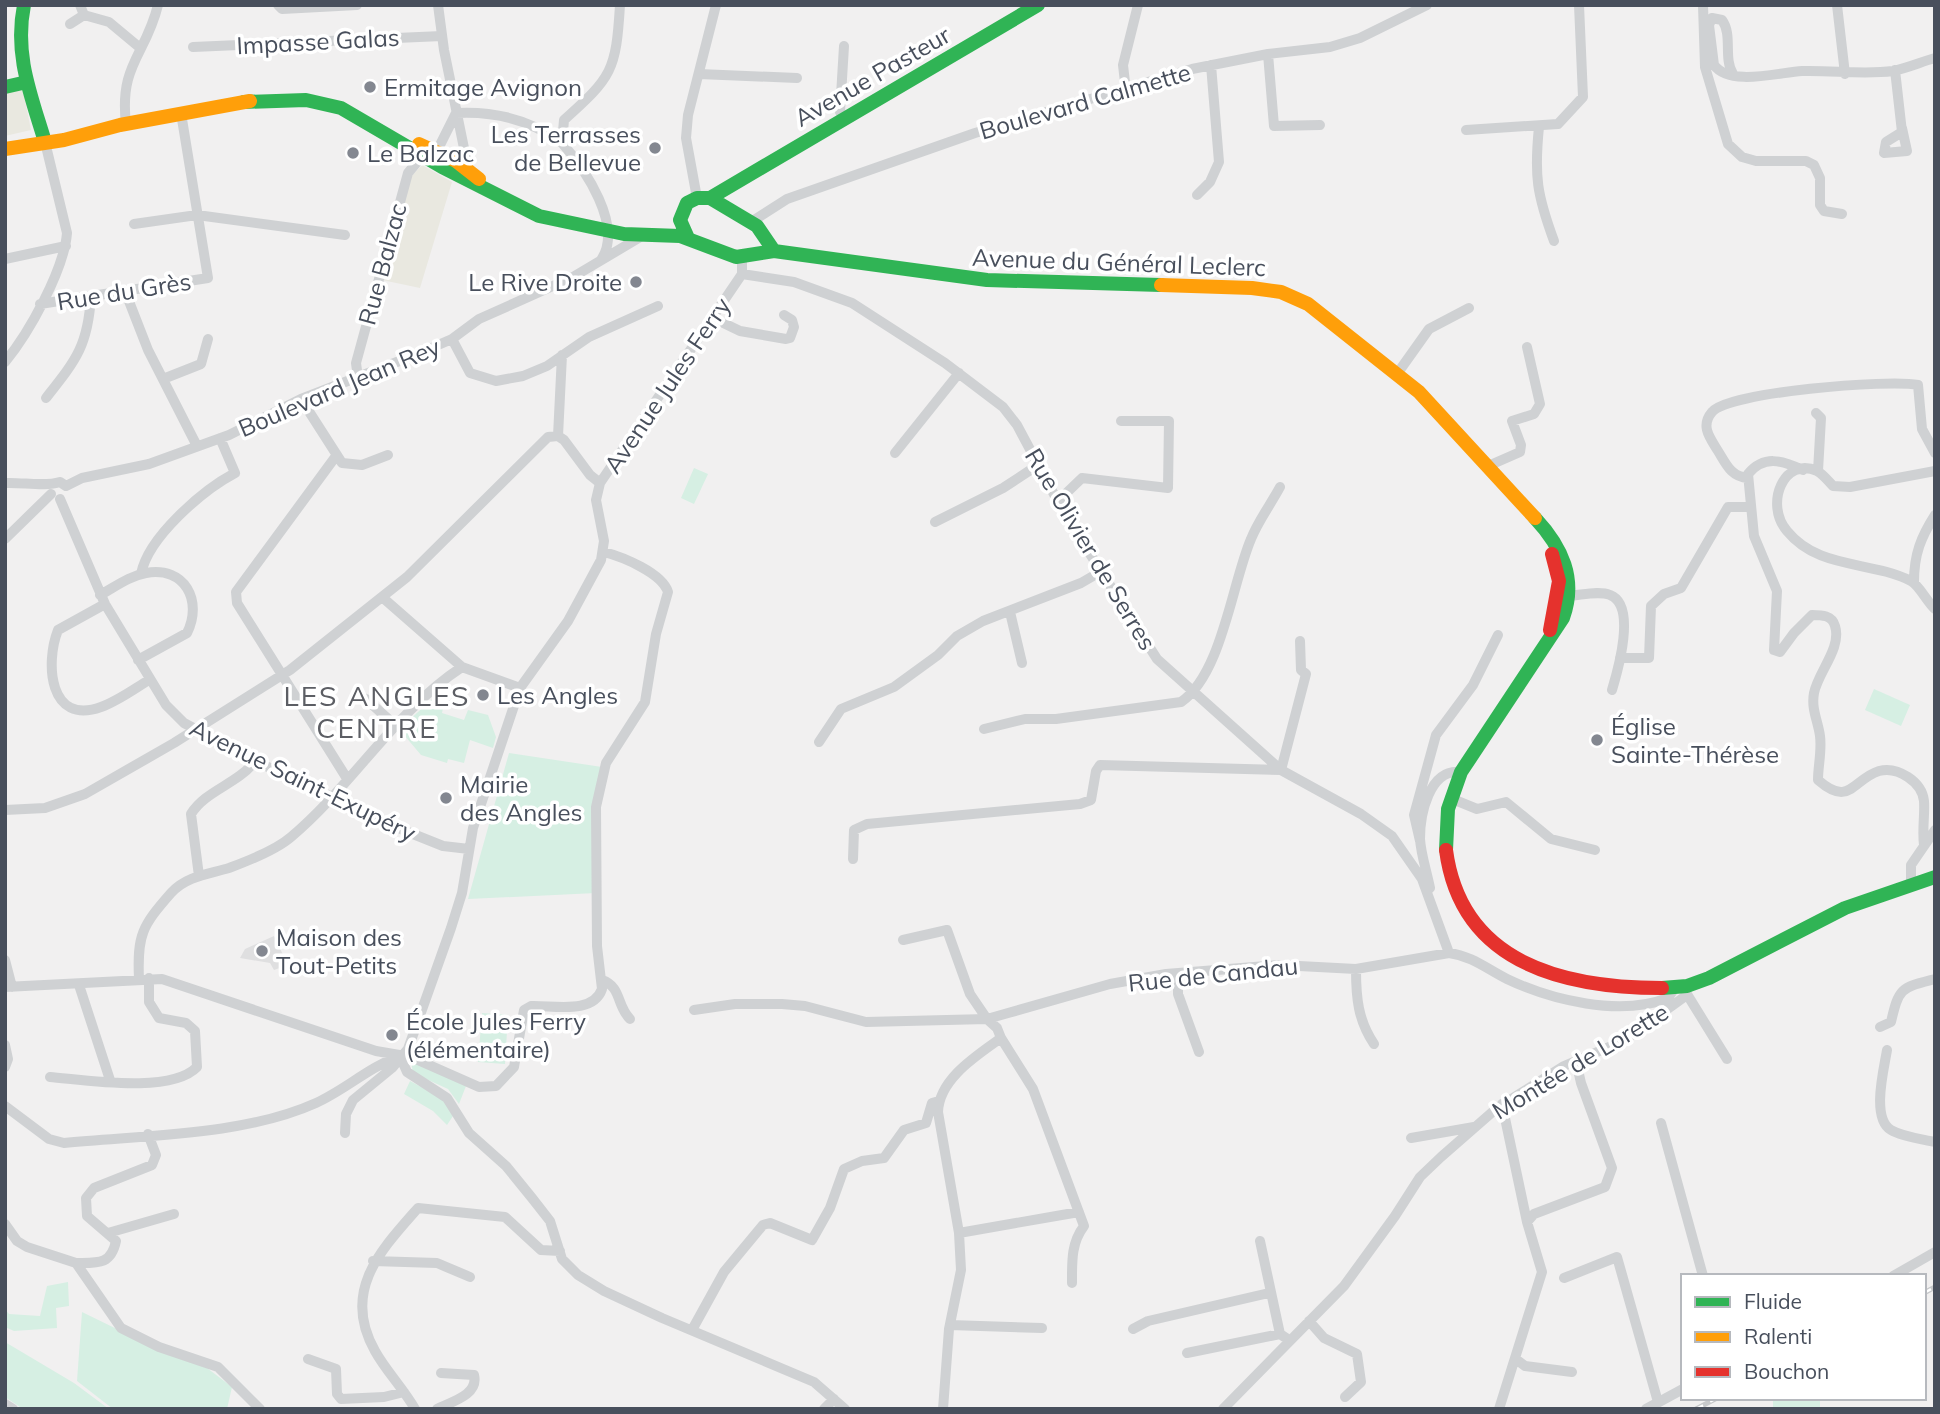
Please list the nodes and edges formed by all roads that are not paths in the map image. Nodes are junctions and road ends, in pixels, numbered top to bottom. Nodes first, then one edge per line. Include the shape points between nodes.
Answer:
1 (24, 5) edge
2 (158, 5) edge
3 (278, 5) edge
4 (357, 5) edge
5 (438, 5) edge
6 (620, 5) edge
7 (716, 5) edge
8 (1427, 5) edge
9 (1580, 5) edge
10 (1703, 5) edge
11 (1837, 5) edge
12 (1034, 6) edge
13 (82, 10) edge
14 (1138, 10) edge
15 (70, 24) dead end
16 (442, 36) junction
17 (845, 46) dead end
18 (139, 47) junction
19 (194, 47) dead end
20 (1268, 54) junction
21 (1935, 58) edge
22 (1211, 65) junction
23 (1895, 70) junction
24 (699, 74) junction
25 (1733, 74) junction
26 (1845, 74) junction
27 (797, 78) dead end
28 (27, 82) junction
29 (5, 88) edge
30 (1126, 91) junction
31 (181, 113) junction
32 (456, 113) junction
33 (844, 117) junction
34 (123, 125) junction
35 (1320, 125) dead end
36 (1539, 127) junction
37 (1902, 128) dead end
38 (1466, 130) dead end
39 (44, 138) junction
40 (5, 140) edge
41 (562, 143) junction
42 (5, 149) edge
43 (428, 154) junction
44 (457, 168) junction
45 (728, 186) junction
46 (1197, 195) dead end
47 (703, 198) junction
48 (730, 209) junction
49 (1842, 214) dead end
50 (197, 215) junction
51 (680, 220) junction
52 (751, 222) junction
53 (134, 224) dead end
54 (610, 231) junction
55 (666, 234) junction
56 (345, 235) dead end
57 (761, 235) junction
58 (642, 236) junction
59 (688, 238) junction
60 (1554, 241) dead end
61 (66, 246) junction
62 (774, 251) junction
63 (749, 256) junction
64 (5, 258) edge
65 (601, 261) junction
66 (742, 274) junction
67 (125, 291) junction
68 (91, 296) junction
69 (40, 304) junction
70 (658, 306) dead end
71 (1469, 308) dead end
72 (784, 315) dead end
73 (713, 318) junction
74 (208, 339) dead end
75 (452, 339) junction
76 (1527, 347) dead end
77 (562, 355) junction
78 (5, 362) edge
79 (959, 373) junction
80 (1397, 374) junction
81 (358, 378) junction
82 (163, 379) junction
83 (46, 398) dead end
84 (301, 399) junction
85 (1816, 414) dead end
86 (1121, 421) dead end
87 (558, 436) junction
88 (220, 438) junction
89 (197, 446) junction
90 (895, 453) dead end
91 (1935, 453) edge
92 (388, 455) dead end
93 (336, 456) junction
94 (1038, 465) junction
95 (1488, 466) junction
96 (1803, 470) junction
97 (1818, 471) junction
98 (1935, 471) edge
99 (1748, 478) junction
100 (5, 483) edge
101 (600, 483) junction
102 (1280, 487) dead end
103 (55, 493) junction
104 (1058, 501) junction
105 (1748, 507) junction
106 (1935, 515) edge
107 (935, 522) dead end
108 (5, 539) edge
109 (604, 552) junction
110 (1100, 572) junction
111 (141, 574) junction
112 (1914, 582) junction
113 (1564, 596) junction
114 (382, 597) junction
115 (103, 599) junction
116 (1935, 609) edge
117 (1010, 612) junction
118 (1498, 635) dead end
119 (1300, 641) dead end
120 (1620, 658) junction
121 (138, 660) junction
122 (1022, 663) dead end
123 (462, 667) junction
124 (282, 676) junction
125 (149, 680) junction
126 (520, 688) junction
127 (1612, 690) dead end
128 (1193, 694) junction
129 (357, 695) dead end
130 (396, 726) junction
131 (195, 729) junction
132 (984, 729) dead end
133 (818, 742) dead end
134 (255, 761) junction
135 (1281, 770) junction
136 (1461, 772) junction
137 (346, 778) junction
138 (330, 796) junction
139 (1450, 798) junction
140 (5, 810) edge
141 (1935, 830) edge
142 (1420, 841) junction
143 (1924, 845) junction
144 (469, 849) junction
145 (1595, 850) dead end
146 (853, 859) dead end
147 (199, 876) junction
148 (1935, 877) edge
149 (1912, 883) junction
150 (1431, 906) junction
151 (903, 940) dead end
152 (1449, 953) junction
153 (5, 960) edge
154 (1356, 969) junction
155 (1178, 974) junction
156 (144, 979) junction
157 (1935, 979) edge
158 (602, 980) junction
159 (79, 985) junction
160 (8, 987) edge
161 (1682, 990) junction
162 (694, 1010) dead end
163 (630, 1019) dead end
164 (986, 1019) junction
165 (1880, 1027) dead end
166 (1001, 1038) junction
167 (1374, 1044) dead end
168 (5, 1045) edge
169 (1887, 1050) dead end
170 (1199, 1052) dead end
171 (400, 1056) junction
172 (1727, 1059) dead end
173 (1576, 1060) junction
174 (5, 1067) edge
175 (50, 1077) dead end
176 (110, 1080) junction
177 (939, 1101) junction
178 (1503, 1104) junction
179 (5, 1106) edge
180 (1661, 1123) dead end
181 (1474, 1127) junction
182 (345, 1133) dead end
183 (148, 1134) junction
184 (1411, 1138) dead end
185 (1935, 1142) edge
186 (1079, 1212) junction
187 (174, 1214) dead end
188 (1527, 1222) junction
189 (5, 1224) edge
190 (108, 1233) junction
191 (959, 1233) junction
192 (1261, 1241) dead end
193 (560, 1251) junction
194 (1935, 1252) edge
195 (373, 1261) junction
196 (76, 1264) junction
197 (1702, 1274) edge
198 (1896, 1274) edge
199 (470, 1277) dead end
200 (1564, 1278) dead end
201 (1072, 1283) dead end
202 (1269, 1293) junction
203 (1309, 1321) junction
204 (950, 1325) junction
205 (1042, 1328) dead end
206 (1133, 1329) dead end
207 (692, 1330) junction
208 (1284, 1337) junction
209 (1187, 1353) dead end
210 (308, 1359) dead end
211 (1517, 1360) junction
212 (1572, 1372) dead end
213 (441, 1373) dead end
214 (1681, 1389) edge
215 (404, 1392) junction
216 (1345, 1396) dead end
217 (834, 1399) junction
218 (1658, 1402) junction
219 (5, 1405) edge
220 (13, 1409) edge
221 (260, 1409) edge
222 (415, 1409) edge
223 (437, 1409) edge
224 (824, 1409) edge
225 (845, 1409) edge
226 (943, 1409) edge
227 (1223, 1409) edge
228 (1499, 1409) edge
229 (1646, 1409) edge

1 - 28 main road via 17,48
2 - 18 street
3 - 4 street via 282,9
5 - 16 street
6 - 41 street via 614,60 604,84 564,120
7 - 24 street
8 - 20 street, Boulevard Calmette via 1360,38 1330,47
9 - 36 street via 1583,97 1558,124
10 - 49 street via 1705,67 1728,144 1742,157 1756,161 1814,165 1820,178 1820,205 1824,211
11 - 26 street
12 - 33 main road, Avenue Pasteur
13 - 15 street
13 - 18 street via 109,22
14 - 30 street via 1123,65
16 - 19 street, Impasse Galas
16 - 32 street
17 - 33 street via 840,112
18 - 34 street via 126,82
20 - 22 street, Boulevard Calmette
20 - 35 street via 1274,126
21 - 23 street
22 - 30 street, Boulevard Calmette
22 - 46 street via 1219,162
23 - 26 street
23 - 37 street
24 - 27 street
24 - 47 street via 687,138
25 - 25 street via 1714,65 1712,18 1726,26
25 - 26 street
28 - 29 main road
28 - 39 main road
30 - 52 street, Boulevard Calmette via 975,133 788,199
31 - 34 main road
31 - 43 main road via 291,94 330,98 352,105
31 - 50 street, Rue du Grès
32 - 41 street via 496,114 543,129
32 - 43 street, Rue Balzac
32 - 44 street via 466,158
33 - 45 main road, Avenue Pasteur
34 - 39 main road via 91,125
36 - 38 street
36 - 60 street via 1534,168
39 - 40 main road
39 - 42 main road
39 - 61 street via 67,233
41 - 54 street via 584,172
43 - 44 main road
43 - 81 street, Rue Balzac via 408,173 401,194 356,363
44 - 54 main road via 539,216
45 - 47 main road, Avenue Pasteur
45 - 48 main road
47 - 48 main road
47 - 51 main road, Avenue Pasteur via 687,203
48 - 52 main road
50 - 53 street
50 - 56 street
50 - 67 street, Rue du Grès via 208,278
51 - 55 main road, Avenue Pasteur
51 - 59 main road
52 - 57 main road
54 - 58 main road
54 - 65 street
55 - 58 main road
55 - 59 main road
57 - 62 main road
57 - 63 main road
58 - 65 street, Boulevard Jean Rey
59 - 63 main road
61 - 64 street
61 - 69 street
62 - 63 main road, Avenue du Général Leclerc
62 - 80 main road, Avenue du Général Leclerc via 974,279 1281,292 1325,316
63 - 66 street, Avenue Jules Ferry
65 - 75 street, Boulevard Jean Rey via 479,319
66 - 73 street, Avenue Jules Ferry
66 - 79 street, Rue Olivier de Serres via 794,282 852,303
67 - 68 street, Rue du Grès
67 - 82 street
68 - 69 street, Rue du Grès
68 - 83 street via 77,358
69 - 78 street
70 - 77 street via 589,337
71 - 80 street via 1429,329
72 - 73 street via 794,327 786,339 740,331
73 - 101 street, Avenue Jules Ferry
74 - 82 street via 201,364
75 - 77 street via 470,373 496,381 523,376
75 - 81 street, Boulevard Jean Rey
76 - 95 street via 1540,404 1534,414 1512,421 1520,452
77 - 87 street
79 - 90 street
79 - 94 street, Rue Olivier de Serres via 1010,414
80 - 95 main road, Avenue du Général Leclerc via 1436,407
81 - 84 street, Boulevard Jean Rey
82 - 89 street
84 - 88 street, Boulevard Jean Rey
84 - 93 street
85 - 97 street via 1821,418
86 - 104 street via 1169,421 1168,488 1082,478
87 - 101 street
87 - 114 street via 542,442
88 - 89 street, Boulevard Jean Rey
88 - 111 street via 235,472 191,501
89 - 103 street, Boulevard Jean Rey via 66,486 60,482
91 - 99 street via 1922,429 1918,386 1829,386 1714,409 1707,432 1730,470
92 - 93 street via 366,463 342,463
93 - 124 street via 236,592 237,604
94 - 104 street, Rue Olivier de Serres
94 - 107 street
95 - 113 main road, Avenue du Général Leclerc via 1556,543 1568,573
96 - 97 street
96 - 99 street via 1766,460 1754,467
96 - 112 street via 1777,488 1781,523 1788,533 1829,561
97 - 98 street via 1833,486 1850,487
99 - 105 street
100 - 103 street via 42,482
101 - 109 street, Avenue Jules Ferry via 596,500
102 - 128 street via 1251,540 1217,645
103 - 108 street
103 - 115 street, Avenue Saint-Exupéry
104 - 110 street, Rue Olivier de Serres
105 - 120 street via 1728,507 1681,588 1664,594 1651,606 1649,659
105 - 143 street via 1754,536 1777,590 1774,650 1780,652 1812,615 1825,615 1836,629 1815,691 1818,780 1829,790 1842,792 1878,772 1894,771 1908,777 1924,800
106 - 112 street via 1920,540
109 - 126 street via 568,621
109 - 158 street via 660,579 668,592 645,702 607,763 596,807 597,946
110 - 117 street
110 - 128 street, Rue Olivier de Serres via 1157,659
111 - 115 street
111 - 121 street via 159,572 180,579 192,594 194,614 179,640
112 - 116 street
113 - 120 street via 1609,594 1619,602 1625,625
113 - 136 main road via 1563,618
114 - 123 street
114 - 124 street
115 - 121 street, Avenue Saint-Exupéry
115 - 125 street via 58,630 50,666 56,693 67,704 89,710
117 - 122 street
117 - 133 street via 957,636 894,687 841,709
118 - 142 street via 1473,685 1436,735 1414,815
119 - 135 street via 1301,670 1306,674
120 - 127 street
121 - 125 street, Avenue Saint-Exupéry
123 - 126 street
123 - 130 street via 443,679
124 - 131 street
124 - 137 street
125 - 131 street, Avenue Saint-Exupéry via 175,715
126 - 144 street
128 - 132 street via 1181,702 1024,719
128 - 135 street, Rue Olivier de Serres
129 - 130 street
130 - 137 street
131 - 134 street, Avenue Saint-Exupéry
131 - 140 street via 85,794 45,808
134 - 138 street, Avenue Saint-Exupéry
134 - 147 street via 198,803 191,814
135 - 146 street via 1100,765 1091,800 867,824 854,830
135 - 150 street, Rue Olivier de Serres via 1392,836 1422,879
136 - 139 main road
136 - 142 street via 1447,772 1439,778 1425,805
137 - 138 street
138 - 144 street, Avenue Saint-Exupéry via 424,839
138 - 147 street via 282,843
139 - 145 street via 1477,809 1506,802 1551,839
139 - 161 main road via 1445,830 1450,874 1464,908 1495,943 1559,979 1613,988
141 - 143 street
142 - 150 street
143 - 149 street via 1910,865
144 - 171 street via 451,929 408,1049
147 - 156 street via 172,891 138,939
148 - 149 main road
149 - 161 main road via 1859,901
150 - 152 street, Rue Olivier de Serres
151 - 164 street via 947,930 970,994
152 - 154 street, Rue de Candau
152 - 161 street via 1473,959 1535,992 1565,1002 1648,1003
153 - 160 street
154 - 155 street, Rue de Candau via 1280,965
154 - 167 street via 1356,1002 1363,1028
155 - 164 street, Rue de Candau via 1110,984
155 - 170 street via 1178,994
156 - 159 street
156 - 171 street via 178,982
156 - 176 street via 149,1002 159,1018 186,1023 195,1031 197,1067 177,1080 157,1083
157 - 165 street via 1899,991 1891,1022
158 - 163 street via 617,991 620,1009
158 - 171 street via 600,996 593,1003 524,1010 514,1067 496,1086 479,1087
159 - 160 street
159 - 176 street
161 - 172 street
161 - 173 street, Montée de Lorette via 1623,1041
162 - 164 street, Rue de Candau via 782,1004 866,1022
164 - 166 street
166 - 177 street via 972,1057
166 - 186 street via 1033,1089
168 - 174 street
169 - 185 street via 1880,1091 1886,1125
171 - 182 street via 353,1100 346,1114
171 - 183 street via 316,1103 270,1118
171 - 193 street via 407,1072 447,1098 469,1133 533,1198 550,1221
173 - 178 street, Montée de Lorette
173 - 188 street via 1612,1168 1605,1188 1534,1214
175 - 176 street
177 - 191 street
177 - 207 street via 932,1103 926,1123 904,1130 884,1158 844,1168 812,1240 770,1223 764,1225 724,1272
178 - 181 street, Montée de Lorette
178 - 188 street
179 - 183 street via 49,1139 64,1143
180 - 197 street
181 - 184 street
181 - 203 street, Montée de Lorette via 1420,1177 1368,1256
183 - 190 street via 156,1155 152,1165 94,1188 86,1198 87,1216
186 - 191 street
186 - 201 street via 1084,1226 1076,1236
187 - 190 street
188 - 211 street via 1542,1272
189 - 196 street via 17,1241
190 - 196 street via 116,1241 113,1255 104,1263
191 - 204 street via 961,1270
192 - 202 street
193 - 195 street via 541,1250 505,1217 418,1208
193 - 207 street via 578,1275 604,1291
194 - 198 street
195 - 199 street via 438,1263
195 - 215 street via 365,1282 369,1340
196 - 221 street via 121,1328 218,1367
200 - 218 street via 1617,1256
202 - 206 street via 1148,1321
202 - 208 street
203 - 208 street, Montée de Lorette
203 - 216 street via 1324,1338 1357,1354 1361,1382
204 - 205 street
204 - 226 street
207 - 217 street via 780,1365 814,1382
208 - 209 street
208 - 227 street, Montée de Lorette
210 - 215 street via 335,1369 341,1399
211 - 212 street via 1525,1366
211 - 228 street
213 - 223 street via 465,1372 474,1375 475,1381 462,1398
214 - 218 street
215 - 222 street
217 - 224 street
217 - 225 street
218 - 229 street
219 - 220 street

